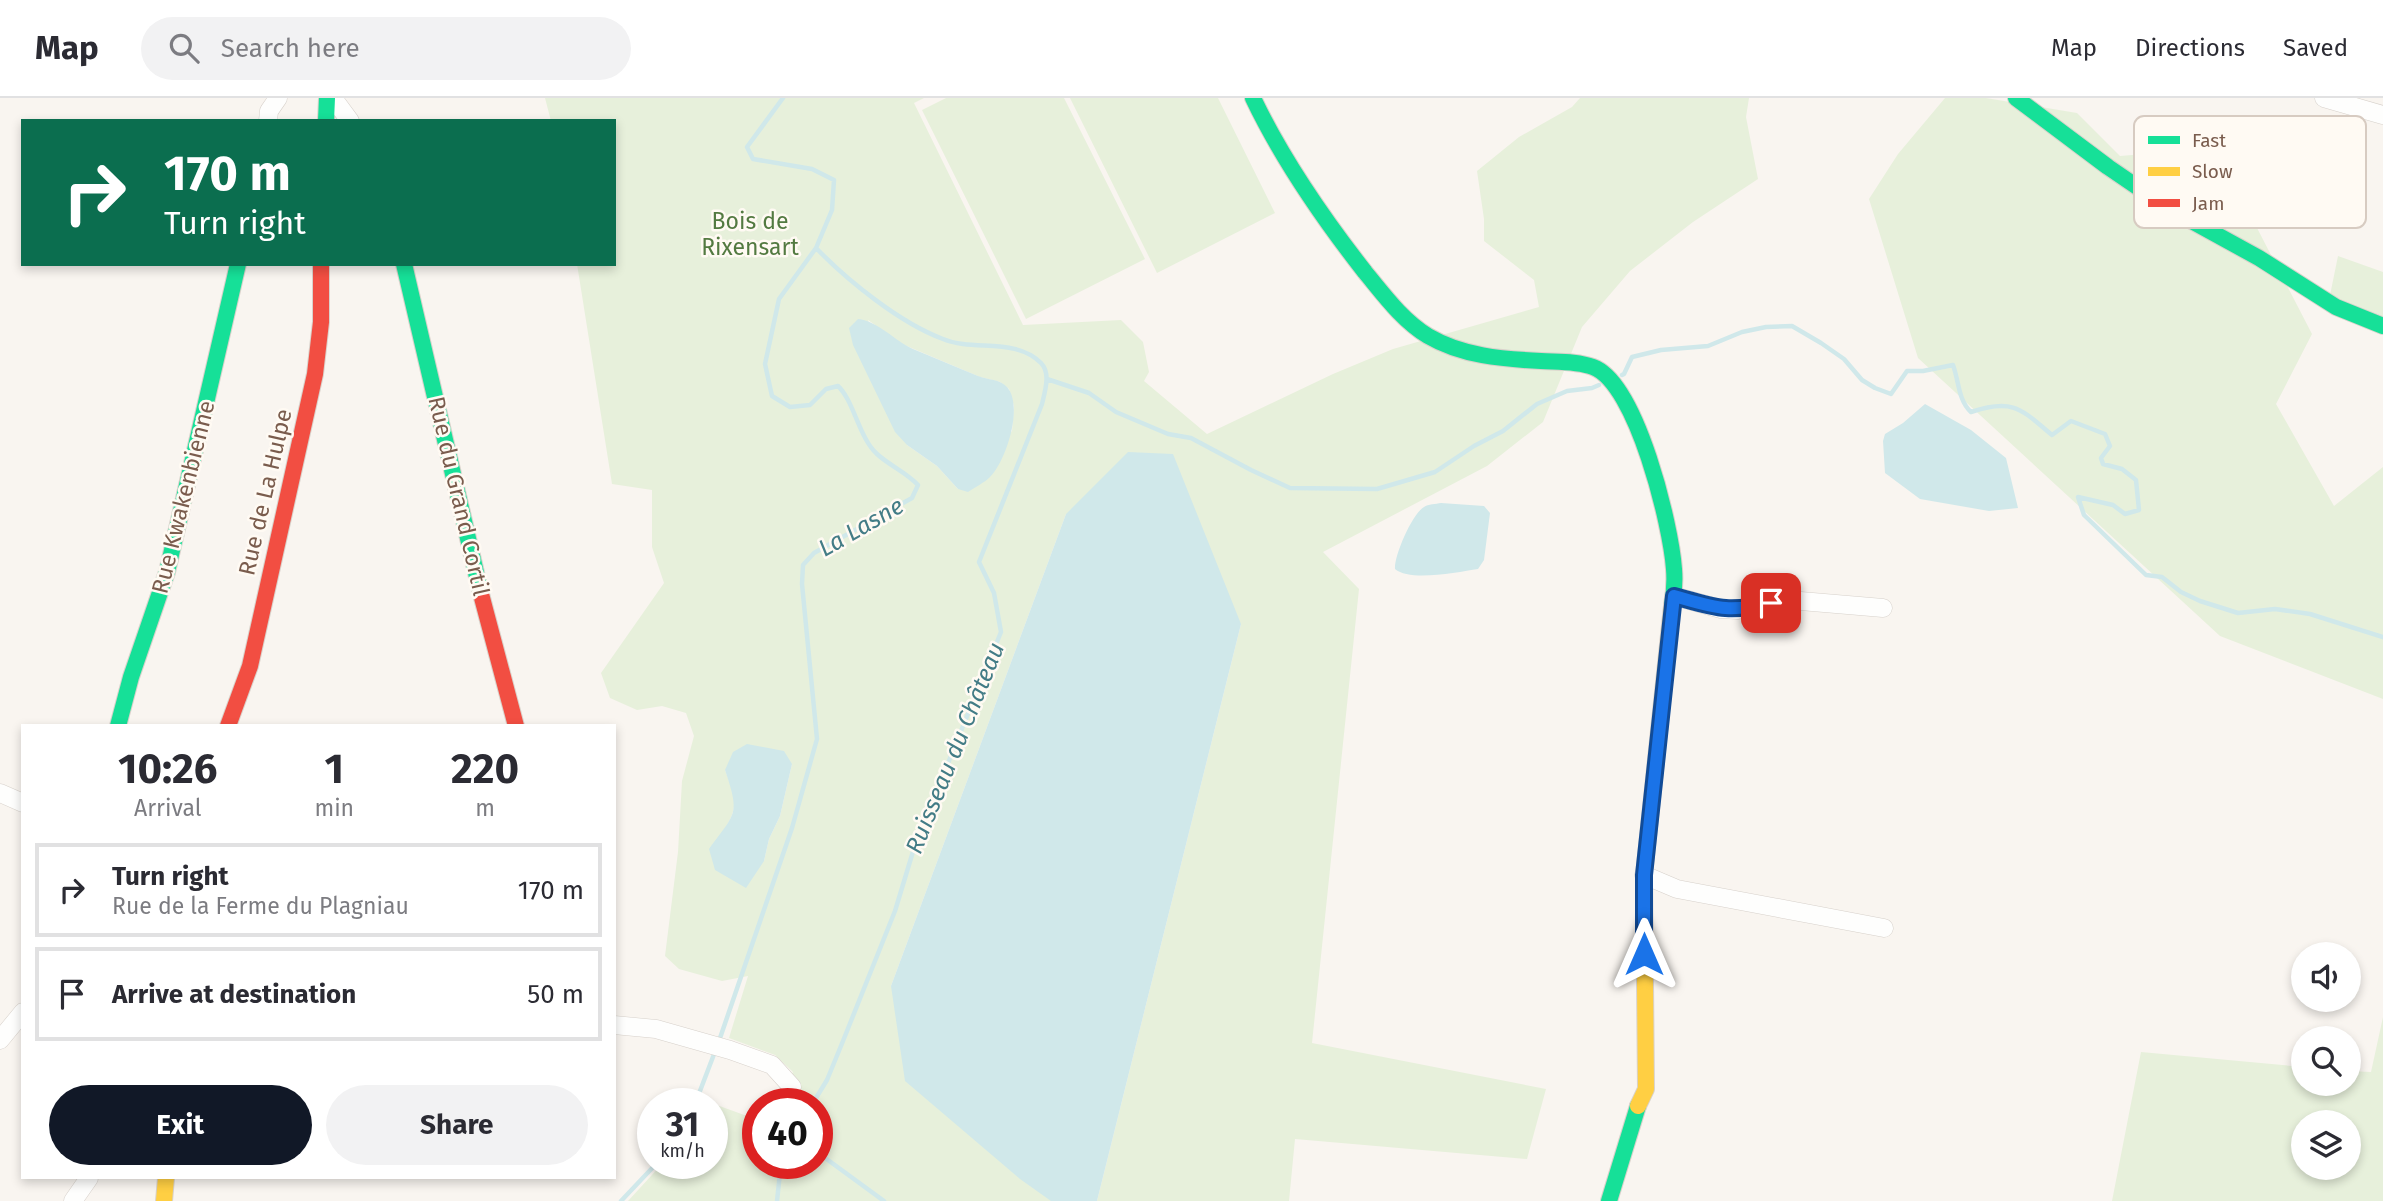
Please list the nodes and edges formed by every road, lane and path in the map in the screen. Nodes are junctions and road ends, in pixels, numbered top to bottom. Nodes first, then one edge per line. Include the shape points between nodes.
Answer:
1 (278, 98) edge
2 (330, 98) edge
3 (1253, 98) edge
4 (2016, 98) edge
5 (2324, 98) edge
6 (2383, 116) edge
7 (268, 119) edge
8 (326, 119) edge
9 (348, 119) edge
10 (2134, 185) edge
11 (2204, 228) edge
12 (238, 266) edge
13 (321, 266) edge
14 (404, 266) edge
15 (2383, 326) edge
16 (1674, 596) junction
17 (1883, 607) dead end
18 (119, 724) edge
19 (230, 724) edge
20 (515, 724) edge
21 (0, 793) edge
22 (21, 802) edge
23 (1644, 875) junction
24 (1884, 928) dead end
25 (21, 1014) edge
26 (616, 1026) edge
27 (0, 1040) edge
28 (792, 1087) dead end
29 (88, 1179) edge
30 (166, 1179) edge
31 (73, 1201) edge
32 (164, 1201) edge
33 (1609, 1201) edge

1 - 7 street
2 - 8 street
2 - 9 street
3 - 16 street via 1301,188 1412,326 1465,353 1574,362 1605,373 1621,394 1653,467 1672,555
4 - 10 street
5 - 6 street
11 - 15 street via 2336,307
12 - 18 street, Rue Kwakenbienne via 167,572
13 - 19 street, Rue de La Hulpe via 321,322 314,374 250,666
14 - 20 street, Rue du Grand Cortil
16 - 17 street via 1738,610 1789,600
16 - 23 street
21 - 22 street
23 - 24 street via 1677,889 1721,899
23 - 33 street via 1646,1092 1635,1113
25 - 27 street
26 - 28 street via 656,1029 730,1050 772,1065
29 - 31 street
30 - 32 street

